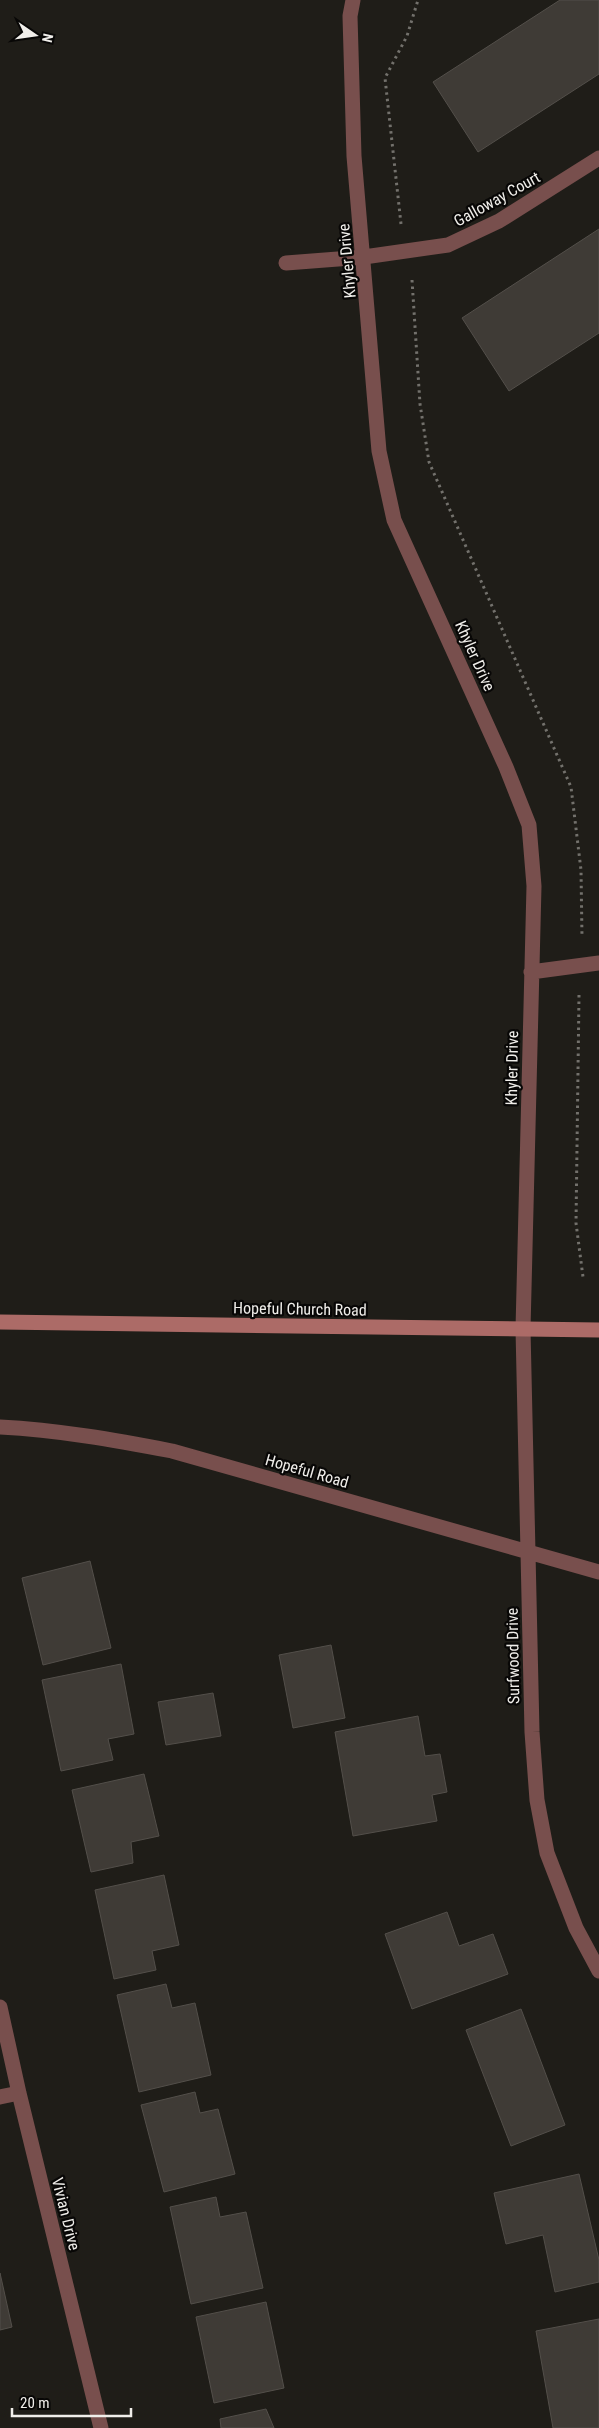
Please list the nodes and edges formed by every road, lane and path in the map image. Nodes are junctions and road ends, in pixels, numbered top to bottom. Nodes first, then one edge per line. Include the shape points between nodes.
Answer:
1 (352, 0) edge
2 (418, 0) edge
3 (599, 158) edge
4 (399, 213) dead end
5 (364, 257) junction
6 (286, 263) dead end
7 (412, 282) dead end
8 (582, 928) dead end
9 (599, 964) edge
10 (531, 972) junction
11 (578, 999) dead end
12 (584, 1277) dead end
13 (0, 1322) edge
14 (523, 1329) junction
15 (599, 1330) edge
16 (0, 1427) edge
17 (528, 1552) junction
18 (599, 1572) edge
19 (599, 1971) edge
20 (0, 2007) edge
21 (19, 2093) junction
22 (0, 2097) edge
23 (101, 2428) edge

1 - 5 street, Khyler Drive via 354,156
2 - 4 path via 407,36 384,78
3 - 5 street, Galloway Court via 499,221 448,245
5 - 6 street, Galloway Court
5 - 10 street, Khyler Drive via 379,451 394,520 530,825 534,886
7 - 8 path via 420,404 428,462 572,786 581,870
9 - 10 street
10 - 14 street, Khyler Drive
11 - 12 path via 576,1223
13 - 14 main road, Hopeful Church Road
14 - 15 main road, Hopeful Church Road
14 - 17 street, Surfwood Drive
16 - 17 street, Hopeful Road via 106,1438 172,1451
17 - 18 street, Hopeful Road
17 - 19 street, Surfwood Drive via 532,1732 537,1800 547,1853 576,1928
20 - 21 street, Vivian Drive
21 - 22 street
21 - 23 street, Vivian Drive

